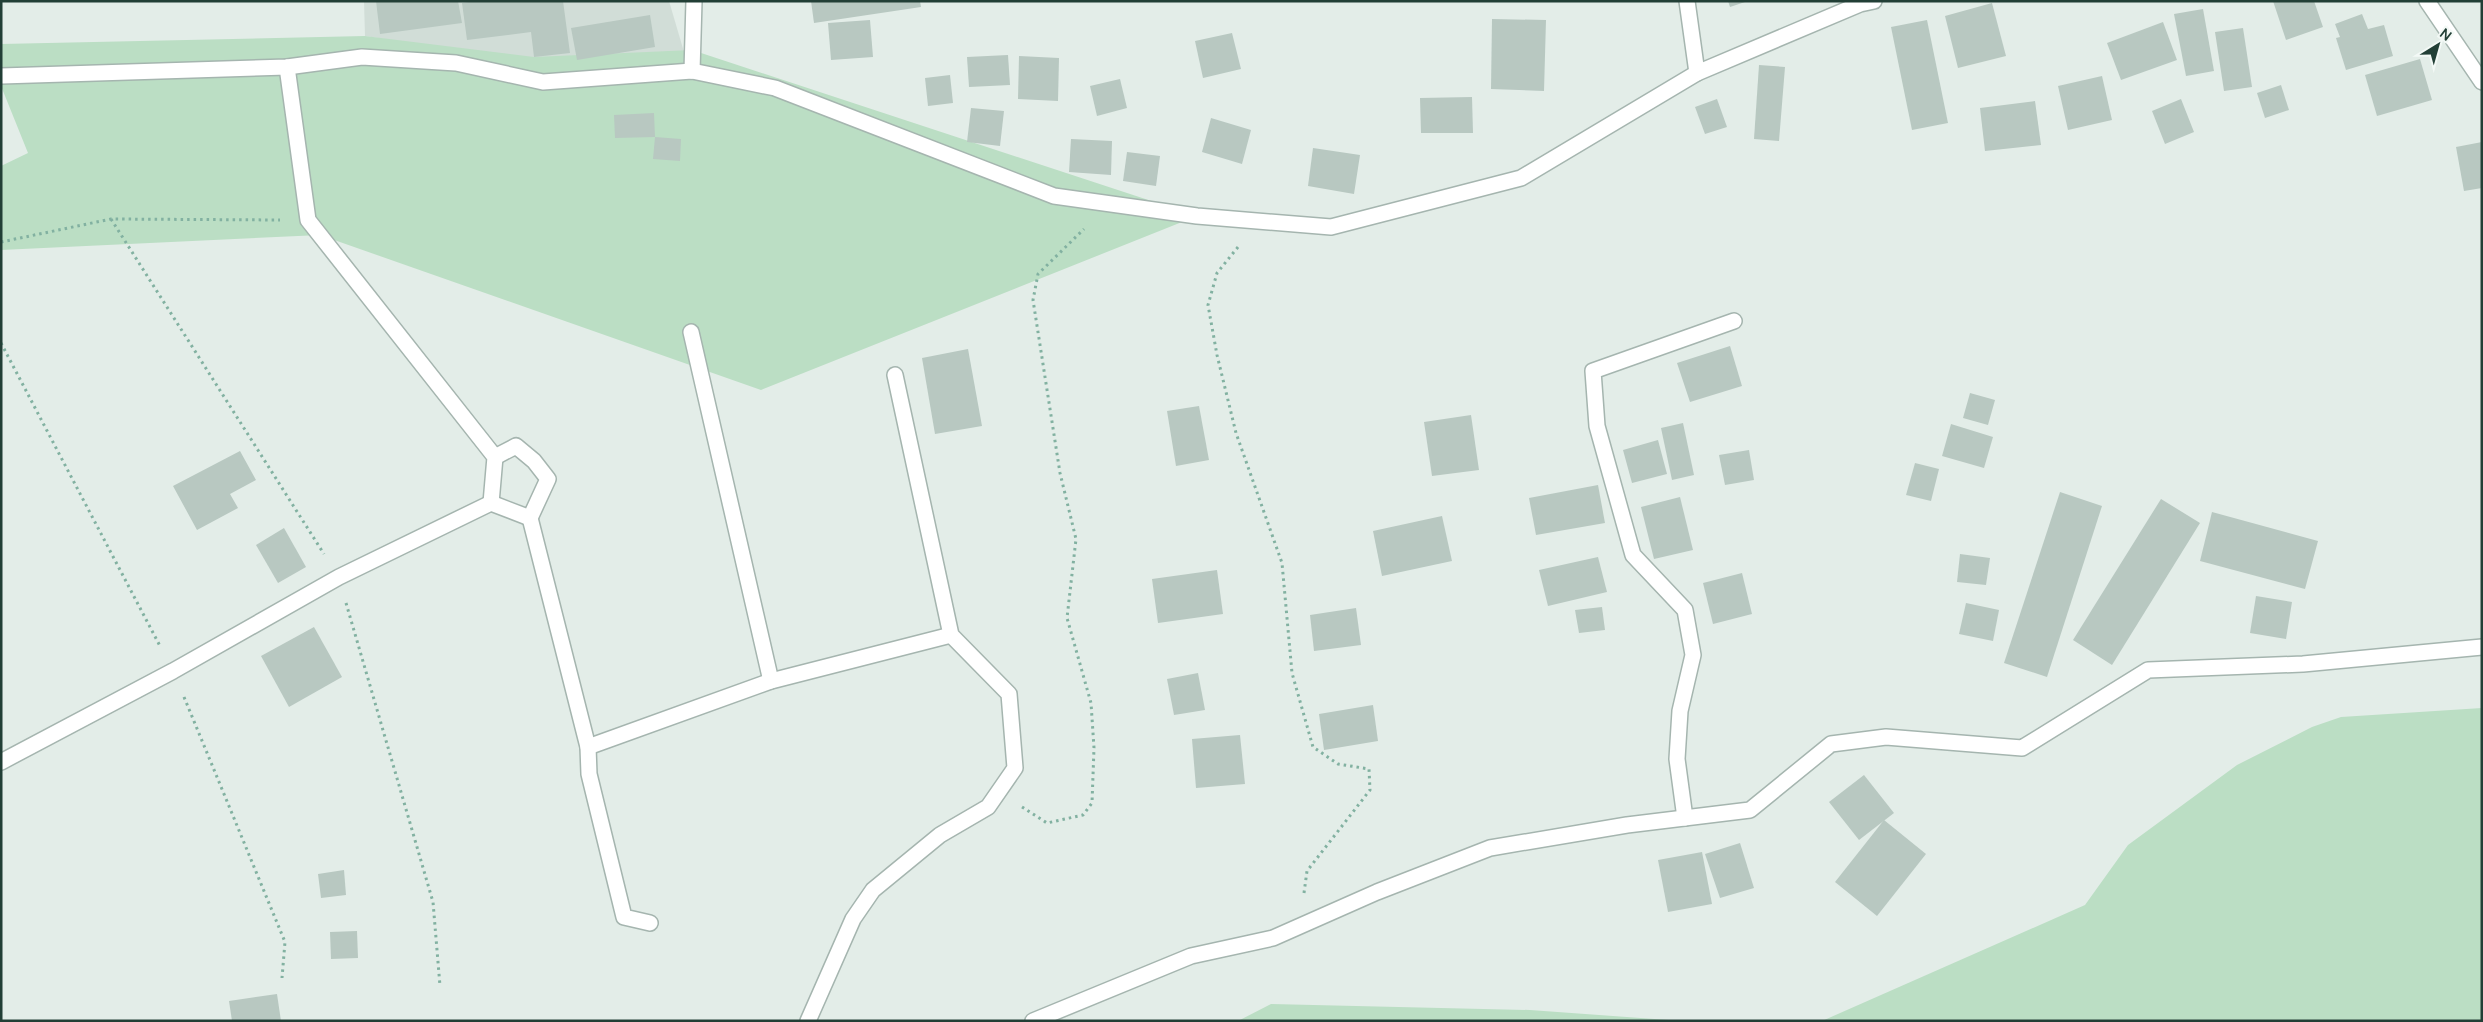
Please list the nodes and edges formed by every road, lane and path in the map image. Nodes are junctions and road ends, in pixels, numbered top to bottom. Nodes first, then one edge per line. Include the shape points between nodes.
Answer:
1 (694, 1) edge
2 (1687, 1) edge
3 (1874, 1) edge
4 (2427, 1) edge
5 (287, 67) junction
6 (692, 72) junction
7 (1697, 73) junction
8 (1, 76) edge
9 (2482, 82) edge
10 (1110, 204) junction
11 (308, 220) junction
12 (1259, 221) junction
13 (1, 242) edge
14 (1734, 321) dead end
15 (691, 332) dead end
16 (895, 375) dead end
17 (496, 457) junction
18 (491, 503) junction
19 (530, 518) junction
20 (950, 635) junction
21 (2482, 647) edge
22 (771, 681) junction
23 (588, 747) junction
24 (1, 762) edge
25 (998, 792) junction
26 (1685, 818) junction
27 (650, 923) dead end
28 (1301, 925) junction
29 (808, 1021) edge
30 (1033, 1021) edge

1 - 6 street
2 - 7 street
3 - 7 street
4 - 9 street
5 - 6 street via 362,57 456,63 543,82
5 - 8 street
5 - 11 street
6 - 10 street via 774,88 1054,196
7 - 12 street via 1521,178 1331,227
10 - 12 street
10 - 25 path via 1038,274 1033,300 1060,472 1076,540 1067,618 1090,703 1094,748 1092,803 1083,815 1047,823
11 - 13 path via 111,219
11 - 17 street
12 - 28 path via 1217,273 1208,305 1217,355 1236,433 1282,563 1292,673 1313,747 1338,764 1369,770 1370,790 1307,871
14 - 26 street via 1593,371 1597,426 1633,555 1685,610 1693,655 1680,711 1677,760
15 - 22 street
16 - 20 street
17 - 18 street
17 - 19 street via 516,446 548,479
18 - 19 street
18 - 24 street via 339,577 173,671
19 - 23 street
20 - 22 street
20 - 25 street via 1009,694 1016,768
21 - 26 street via 2304,664 2148,670 2022,748 1886,737 1831,744 1750,810
22 - 23 street
23 - 27 street via 589,774 624,916
25 - 29 street via 988,807 940,835 873,890 853,919
26 - 28 street via 1490,848
28 - 30 street via 1273,938 1191,956

